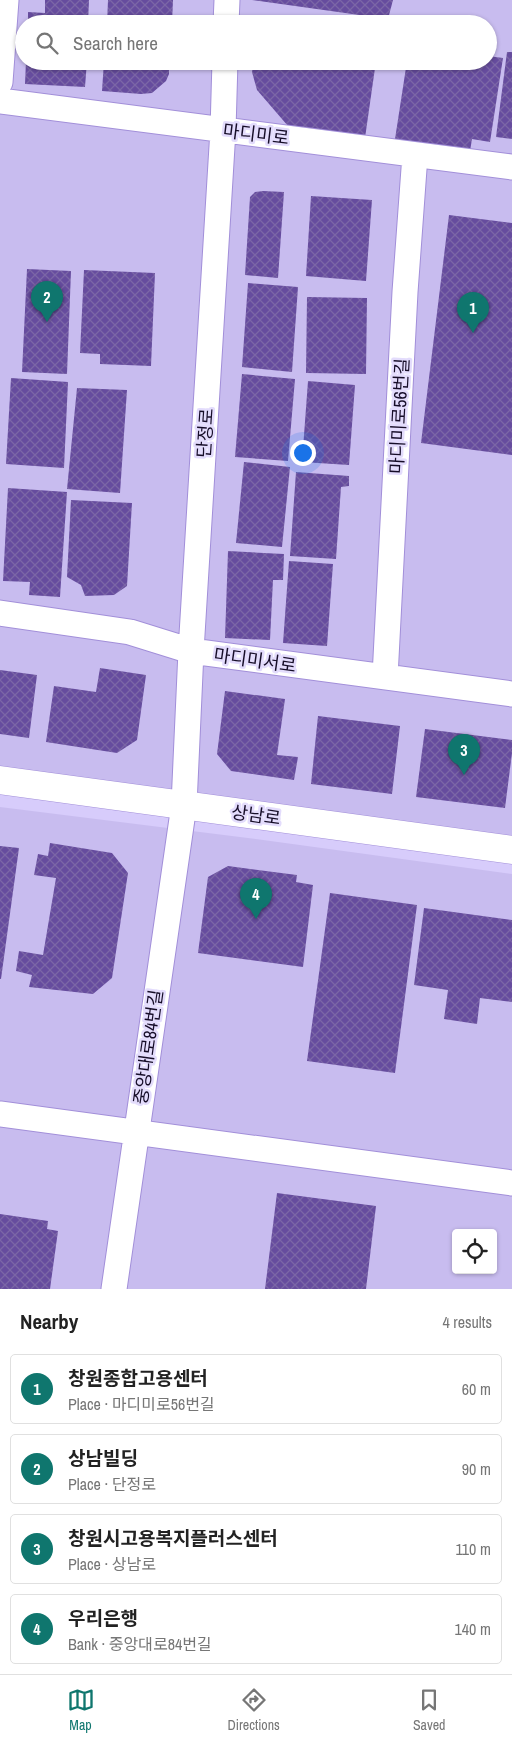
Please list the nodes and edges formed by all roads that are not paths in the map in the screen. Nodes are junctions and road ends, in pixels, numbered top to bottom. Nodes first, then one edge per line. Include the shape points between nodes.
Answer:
1 (6, 0) edge
2 (227, 0) edge
3 (226, 15) edge
4 (225, 70) edge
5 (0, 82) edge
6 (0, 100) edge
7 (224, 130) junction
8 (415, 155) junction
9 (512, 167) edge
10 (0, 613) edge
11 (191, 651) junction
12 (385, 677) junction
13 (512, 694) edge
14 (0, 780) edge
15 (184, 805) junction
16 (512, 850) edge
17 (0, 1114) edge
18 (136, 1133) junction
19 (512, 1183) edge
20 (114, 1289) edge

1 - 5 street
2 - 3 street
4 - 7 street, 단정로
6 - 7 street, 마디미로
7 - 8 street, 마디미로
7 - 11 street, 단정로
8 - 9 street, 마디미로
8 - 12 street, 마디미로56번길
10 - 11 street, 마디미서로 via 130,632
11 - 12 street, 마디미서로
11 - 15 street, 단정로
12 - 13 street, 마디미서로
14 - 15 main road, 상남로
15 - 16 main road, 상남로
15 - 18 street, 중앙대로84번길
17 - 18 street
18 - 19 street
18 - 20 street, 중앙대로84번길

